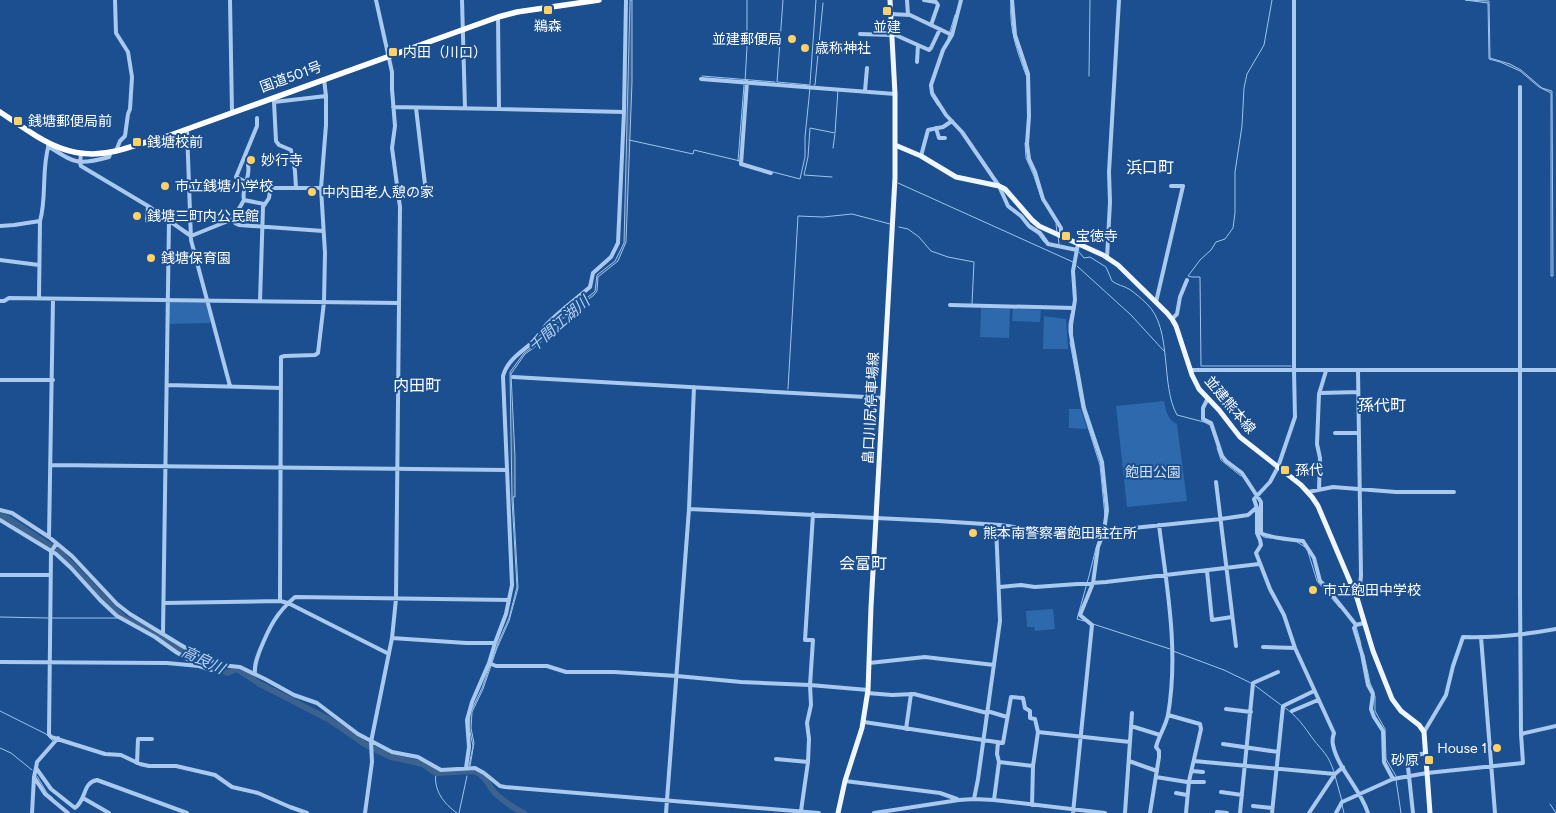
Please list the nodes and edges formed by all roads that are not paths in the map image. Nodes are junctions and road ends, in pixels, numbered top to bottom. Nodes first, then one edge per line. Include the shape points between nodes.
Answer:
1 (115, 0) edge
2 (230, 0) edge
3 (376, 0) edge
4 (462, 0) edge
5 (599, 0) edge
6 (626, 0) edge
7 (890, 0) edge
8 (907, 0) edge
9 (924, 0) edge
10 (961, 0) edge
11 (1012, 0) edge
12 (1119, 0) edge
13 (1294, 0) edge
14 (578, 2) edge
15 (890, 14) junction
16 (908, 15) junction
17 (498, 17) junction
18 (931, 25) junction
19 (463, 29) junction
20 (940, 29) junction
21 (860, 34) dead end
22 (891, 34) junction
23 (950, 34) junction
24 (918, 45) junction
25 (389, 56) junction
26 (918, 62) dead end
27 (867, 68) dead end
28 (324, 79) junction
29 (701, 79) dead end
30 (746, 82) junction
31 (1520, 87) dead end
32 (865, 91) junction
33 (895, 94) junction
34 (326, 96) junction
35 (273, 100) junction
36 (393, 107) junction
37 (416, 108) junction
38 (464, 108) junction
39 (499, 110) junction
40 (0, 112) edge
41 (232, 112) junction
42 (624, 112) junction
43 (257, 118) dead end
44 (952, 121) junction
45 (187, 128) junction
46 (936, 128) junction
47 (945, 138) dead end
48 (49, 145) junction
49 (895, 145) junction
50 (113, 152) junction
51 (81, 154) junction
52 (921, 156) junction
53 (80, 163) junction
54 (248, 165) dead end
55 (771, 173) dead end
56 (246, 182) junction
57 (999, 186) junction
58 (1170, 186) dead end
59 (296, 188) junction
60 (321, 188) junction
61 (399, 193) junction
62 (244, 200) junction
63 (264, 204) junction
64 (148, 206) junction
65 (233, 218) junction
66 (169, 220) junction
67 (40, 221) junction
68 (147, 221) dead end
69 (0, 226) edge
70 (262, 227) junction
71 (323, 231) junction
72 (191, 236) junction
73 (1061, 236) junction
74 (1077, 249) junction
75 (1107, 258) junction
76 (0, 260) edge
77 (39, 265) junction
78 (1187, 280) dead end
79 (39, 298) junction
80 (54, 299) junction
81 (167, 300) junction
82 (206, 300) junction
83 (260, 300) junction
84 (0, 301) edge
85 (324, 302) junction
86 (1156, 302) junction
87 (398, 303) junction
88 (950, 305) dead end
89 (1074, 308) junction
90 (1172, 319) junction
91 (1190, 370) junction
92 (1358, 370) junction
93 (1556, 370) edge
94 (1294, 371) junction
95 (1326, 371) junction
96 (1520, 371) junction
97 (513, 377) dead end
98 (0, 380) edge
99 (53, 380) junction
100 (167, 386) junction
101 (230, 386) junction
102 (694, 387) junction
103 (281, 388) junction
104 (1358, 392) junction
105 (1320, 393) junction
106 (882, 398) junction
107 (1208, 398) junction
108 (1359, 432) junction
109 (1335, 433) dead end
110 (52, 465) junction
111 (1278, 466) junction
112 (165, 467) junction
113 (281, 469) junction
114 (396, 470) junction
115 (507, 470) junction
116 (1216, 482) dead end
117 (1319, 490) junction
118 (1359, 490) junction
119 (1308, 492) junction
120 (1454, 492) dead end
121 (1258, 496) junction
122 (689, 508) junction
123 (1257, 508) junction
124 (0, 510) edge
125 (813, 514) junction
126 (876, 518) junction
127 (1221, 519) junction
128 (0, 520) edge
129 (996, 525) junction
130 (1159, 525) junction
131 (1104, 531) junction
132 (50, 537) junction
133 (56, 544) junction
134 (50, 552) junction
135 (1259, 564) junction
136 (1227, 568) junction
137 (1207, 570) junction
138 (0, 575) edge
139 (50, 575) junction
140 (1165, 576) junction
141 (1093, 583) junction
142 (1000, 587) junction
143 (1356, 598) junction
144 (396, 599) junction
145 (509, 600) junction
146 (280, 601) junction
147 (164, 603) junction
148 (288, 603) junction
149 (1232, 617) junction
150 (1364, 623) junction
151 (1356, 625) junction
152 (1556, 629) edge
153 (163, 633) junction
154 (1520, 636) junction
155 (1481, 637) junction
156 (392, 638) junction
157 (495, 642) junction
158 (1236, 646) dead end
159 (1263, 646) dead end
160 (1295, 648) junction
161 (389, 654) junction
162 (0, 662) edge
163 (49, 662) junction
164 (489, 663) junction
165 (869, 663) junction
166 (220, 665) junction
167 (994, 665) junction
168 (199, 666) junction
169 (1278, 672) dead end
170 (255, 674) junction
171 (676, 676) junction
172 (810, 685) junction
173 (1314, 691) junction
174 (868, 692) junction
175 (911, 694) junction
176 (1318, 700) junction
177 (1226, 710) dead end
178 (1292, 711) dead end
179 (987, 712) junction
180 (1251, 712) junction
181 (1132, 713) dead end
182 (1168, 715) junction
183 (1007, 717) junction
184 (864, 722) junction
185 (1131, 726) junction
186 (1556, 726) edge
187 (906, 729) junction
188 (1038, 732) junction
189 (1424, 732) junction
190 (1521, 734) junction
191 (1160, 735) junction
192 (1081, 736) junction
193 (58, 738) junction
194 (152, 738) dead end
195 (984, 739) junction
196 (371, 742) junction
197 (998, 742) junction
198 (1130, 742) junction
199 (1223, 744) dead end
200 (1247, 748) junction
201 (1278, 752) junction
202 (1426, 752) junction
203 (776, 759) dead end
204 (1398, 759) dead end
205 (1194, 761) junction
206 (808, 762) junction
207 (999, 762) junction
208 (1129, 762) junction
209 (137, 763) junction
210 (1033, 766) junction
211 (1244, 766) junction
212 (1343, 767) junction
213 (1408, 767) dead end
214 (1491, 767) junction
215 (36, 768) junction
216 (466, 768) junction
217 (1276, 768) junction
218 (1157, 771) junction
219 (1192, 771) junction
220 (1203, 772) dead end
221 (1427, 773) junction
222 (1335, 774) junction
223 (1408, 776) junction
224 (34, 777) junction
225 (1156, 777) junction
226 (1393, 779) junction
227 (845, 781) junction
228 (1189, 782) junction
229 (1204, 782) dead end
230 (1221, 792) dead end
231 (1176, 793) dead end
232 (1360, 793) junction
233 (1242, 794) junction
234 (1188, 795) junction
235 (83, 798) junction
236 (974, 799) junction
237 (667, 800) junction
238 (960, 800) junction
239 (994, 800) junction
240 (1032, 804) junction
241 (78, 806) junction
242 (1252, 806) dead end
243 (1272, 810) edge
244 (1073, 811) edge
245 (78, 812) edge
246 (801, 812) junction
247 (1218, 812) edge
248 (32, 813) edge
249 (68, 813) edge
250 (109, 813) edge
251 (187, 813) edge
252 (307, 813) edge
253 (365, 813) edge
254 (666, 813) edge
255 (819, 813) edge
256 (838, 813) edge
257 (874, 813) edge
258 (1105, 813) edge
259 (1125, 813) edge
260 (1150, 813) edge
261 (1186, 813) edge
262 (1227, 813) edge
263 (1240, 813) edge
264 (1309, 813) edge
265 (1336, 813) edge
266 (1368, 813) edge
267 (1412, 813) edge
268 (1430, 813) edge
269 (1495, 813) edge

1 - 50 street via 116,33 128,52 132,85 125,136
2 - 41 street
3 - 25 street
4 - 19 street
5 - 14 highway, 国道501号
6 - 42 street
7 - 15 main road, 畠口川尻停車場線
8 - 16 street
9 - 18 street via 938,4
10 - 23 street
11 - 73 street via 1015,35 1028,74 1029,159 1043,199 1061,228
12 - 75 street
13 - 94 street
14 - 17 highway, 国道501号
15 - 16 street
15 - 22 main road, 畠口川尻停車場線
16 - 18 street
17 - 19 highway, 国道501号
17 - 39 street
18 - 20 street
19 - 25 highway, 国道501号
19 - 38 street
20 - 23 street
20 - 24 street via 929,50
21 - 22 street
22 - 24 street
22 - 33 main road, 畠口川尻停車場線
23 - 44 street via 931,86 932,93
24 - 26 street
25 - 28 highway, 国道501号
25 - 36 street
27 - 32 street
28 - 34 street
28 - 35 highway, 国道501号
29 - 30 street
30 - 32 street
30 - 55 street via 741,164
31 - 96 street
32 - 33 street
33 - 49 main road, 畠口川尻停車場線
34 - 35 street
34 - 60 street
35 - 41 highway, 国道501号
35 - 59 street via 276,141 292,150
36 - 37 street
36 - 61 street via 392,148
37 - 38 street
37 - 61 street via 426,193
38 - 39 street
39 - 42 street
40 - 48 highway, 国道501号
41 - 45 highway, 国道501号
42 - 115 street via 618,243 612,257 593,272 590,287 547,324 536,339 506,366 503,376
43 - 56 street via 257,126 236,176
44 - 46 street
44 - 57 street
45 - 50 highway, 国道501号
45 - 72 street
46 - 47 street via 939,138
46 - 52 street via 928,130
48 - 51 highway, 国道501号
48 - 53 street via 71,161
48 - 67 street
49 - 52 main road
49 - 106 main road, 畠口川尻停車場線
50 - 51 highway, 国道501号
50 - 53 street via 109,157 94,162
51 - 53 street
52 - 57 main road via 956,177
53 - 64 street
54 - 56 street
56 - 62 street
57 - 73 main road, 並建熊本線 via 1039,226
57 - 74 street via 1011,210 1040,233 1048,244
58 - 86 street via 1183,186
59 - 60 street
59 - 63 street via 272,188
60 - 71 street
61 - 87 street
62 - 63 street
62 - 65 street
63 - 70 street
64 - 66 street
64 - 68 street
65 - 70 street via 239,225
65 - 72 street
66 - 72 street
66 - 81 street
67 - 69 street
67 - 77 street
70 - 71 street
70 - 83 street
71 - 85 street
72 - 82 street
73 - 74 main road, 並建熊本線
74 - 75 main road, 並建熊本線
74 - 89 street
75 - 86 main road, 並建熊本線
76 - 77 street
77 - 79 street
78 - 90 street via 1177,314
79 - 80 street
79 - 84 street
80 - 81 street
80 - 99 street
81 - 82 street
81 - 100 street
82 - 83 street
82 - 101 street
83 - 85 street
85 - 87 street
85 - 103 street via 318,353 281,356
86 - 90 main road, 並建熊本線
87 - 114 street
88 - 89 street
89 - 131 street via 1071,335 1080,389 1102,462 1107,510
90 - 91 main road, 並建熊本線
91 - 94 street
91 - 107 main road, 並建熊本線 via 1199,389
92 - 95 street
92 - 96 street
92 - 104 street
93 - 96 street
94 - 95 street
94 - 111 street via 1295,417
95 - 105 street
96 - 154 street
97 - 102 street
98 - 99 street
99 - 110 street
100 - 101 street
100 - 112 street
101 - 103 street
102 - 106 street
102 - 122 street
103 - 113 street
104 - 105 street
104 - 108 street
105 - 117 street
106 - 126 main road, 畠口川尻停車場線
107 - 111 main road, 並建熊本線 via 1240,437
107 - 121 street via 1203,419 1211,423 1222,456 1242,473
108 - 109 street
108 - 118 street
110 - 112 street
110 - 132 street
111 - 119 main road, 並建熊本線
111 - 121 street
112 - 113 street
112 - 147 street
113 - 114 street
113 - 146 street
114 - 115 street
114 - 144 street
115 - 145 street via 512,584
116 - 127 street
117 - 118 street via 1333,487
117 - 119 street
118 - 120 street
118 - 143 street via 1361,576
119 - 143 main road, 並建熊本線 via 1318,506
121 - 123 street via 1254,499
121 - 151 street via 1261,533 1305,544 1314,558 1320,581
122 - 125 street
122 - 171 street
123 - 127 street via 1248,515
123 - 135 street via 1257,532 1261,545 1256,554
124 - 132 street via 12,513
125 - 126 street
125 - 172 street via 805,640 813,640
126 - 129 street
126 - 165 main road, 畠口川尻停車場線
127 - 130 street
127 - 136 street
128 - 134 street
129 - 131 street via 1056,533
129 - 142 street
130 - 131 street
130 - 140 street
131 - 141 street via 1098,547
132 - 133 street
133 - 134 street
133 - 153 street via 72,556 116,604
134 - 139 street
134 - 168 street via 71,568 117,616
135 - 136 street
135 - 160 street via 1284,615
136 - 137 street
136 - 149 street
137 - 140 street
137 - 149 street via 1212,620
138 - 139 street
139 - 163 street
140 - 141 street
140 - 182 street via 1173,652
141 - 142 street
141 - 192 street via 1080,615 1092,625
142 - 167 street via 1000,621
143 - 150 main road, 並建熊本線
144 - 145 street
144 - 148 street via 295,597
144 - 156 street
145 - 157 street
146 - 147 street
146 - 148 street
147 - 153 street
148 - 161 street
148 - 170 street via 268,628 254,666
149 - 158 street
150 - 151 street
150 - 189 main road, 並建熊本線 via 1392,699
151 - 226 street via 1354,628 1368,685 1373,694 1371,709 1383,731 1384,762
152 - 154 street
153 - 166 street
154 - 155 street
154 - 190 street
155 - 189 street via 1463,637 1446,695
155 - 214 street
156 - 157 street
156 - 161 street
157 - 164 street
159 - 160 street
160 - 173 street
161 - 196 street
162 - 163 street
163 - 168 street
163 - 193 street via 49,734
164 - 171 street via 496,666 547,666 566,672
164 - 216 street via 467,720 469,747
165 - 167 street via 925,657
165 - 174 main road, 畠口川尻停車場線
166 - 168 street via 216,670
166 - 170 street via 240,667
167 - 179 street
169 - 180 street via 1253,683
170 - 196 street via 321,705
171 - 172 street
171 - 237 street
172 - 174 street
172 - 206 street
173 - 176 street
173 - 201 street via 1283,706
174 - 175 street
174 - 184 main road, 畠口川尻停車場線
175 - 179 street
175 - 187 street
176 - 178 street
176 - 212 street via 1334,733 1332,744
177 - 180 street
179 - 183 street
179 - 195 street
180 - 200 street
181 - 185 street
182 - 191 street
182 - 205 street via 1201,725
183 - 188 street via 1010,698 1023,698 1024,708 1030,712 1030,718 1035,719
183 - 197 street via 1003,743
184 - 187 street
184 - 227 main road, 畠口川尻停車場線
185 - 191 street
185 - 198 street
186 - 190 street
187 - 195 street
188 - 192 street
188 - 210 street
189 - 202 main road
190 - 214 street via 1523,763
191 - 218 street via 1156,747 1159,754
192 - 198 street
192 - 244 street
193 - 209 street via 105,754 121,755
193 - 215 street via 37,762
194 - 209 street via 138,738
195 - 197 street
195 - 236 street
196 - 216 street via 392,752 423,759 441,770
196 - 253 street via 372,762
197 - 207 street via 996,754
198 - 208 street
199 - 200 street
200 - 201 street
200 - 211 street
201 - 217 street
202 - 204 street
202 - 221 main road
203 - 206 street
205 - 211 street
205 - 219 street
206 - 246 street
207 - 210 street
207 - 239 street
208 - 218 street
208 - 259 street
209 - 252 street via 176,766 215,775 232,787 258,792
210 - 240 street
211 - 217 street
211 - 233 street
212 - 222 street
212 - 232 street
213 - 223 street
214 - 221 street
214 - 269 street
215 - 224 street
215 - 241 street via 51,789 75,808
216 - 237 street via 479,770 505,787
217 - 222 street
217 - 243 street
218 - 225 street
219 - 220 street
219 - 228 street
221 - 223 street
221 - 268 main road
222 - 264 street
223 - 226 street
223 - 267 street
224 - 248 street
224 - 249 street via 45,794
225 - 228 street
225 - 260 street
226 - 232 street
227 - 238 street via 940,793
227 - 256 main road, 畠口川尻停車場線
228 - 229 street
228 - 234 street
230 - 233 street
231 - 234 street
232 - 265 street via 1342,802
232 - 266 street
233 - 263 street
234 - 261 street
235 - 241 street
235 - 250 street
235 - 251 street via 88,784 97,780
236 - 238 street
236 - 239 street
237 - 246 street
237 - 254 street
238 - 257 street
239 - 240 street
240 - 244 street
241 - 245 street
242 - 243 street
244 - 258 street
246 - 255 street
247 - 262 street

